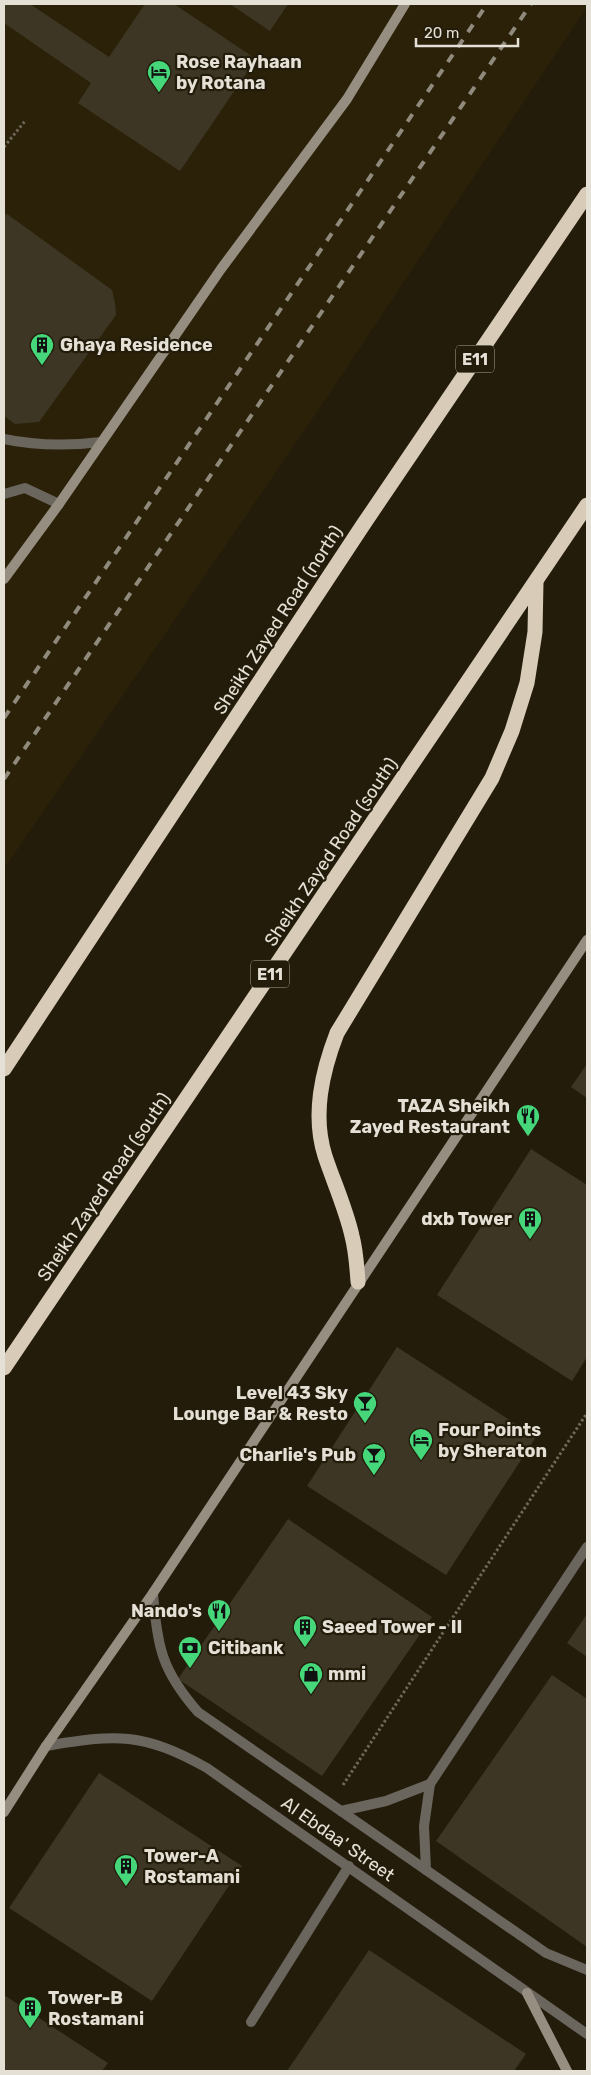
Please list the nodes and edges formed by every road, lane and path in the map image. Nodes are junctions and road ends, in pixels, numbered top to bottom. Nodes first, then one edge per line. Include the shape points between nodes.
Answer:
1 (405, 4) edge
2 (25, 121) dead end
3 (4, 147) edge
4 (587, 194) edge
5 (4, 439) edge
6 (101, 442) junction
7 (4, 494) edge
8 (59, 504) junction
9 (587, 505) edge
10 (4, 580) edge
11 (536, 581) junction
12 (587, 940) edge
13 (4, 1069) edge
14 (358, 1282) junction
15 (4, 1368) edge
16 (587, 1413) edge
17 (587, 1546) edge
18 (153, 1593) junction
19 (46, 1746) junction
20 (430, 1784) junction
21 (330, 1804) junction
22 (341, 1811) junction
23 (4, 1812) edge
24 (349, 1866) junction
25 (426, 1870) junction
26 (587, 1970) edge
27 (527, 1992) junction
28 (252, 2022) dead end
29 (587, 2034) edge
30 (567, 2071) edge

1 - 6 street via 346,98 221,268
2 - 3 path
4 - 13 highway, Sheikh Zayed Road (north) / E11 via 369,516
5 - 6 street via 70,446
6 - 8 street
7 - 8 street via 26,488
8 - 10 street
9 - 11 highway, Sheikh Zayed Road (south) / E11
11 - 14 highway via 535,632 527,682 512,732 492,778 337,1033 326,1061 320,1092 320,1123 325,1154 353,1238
11 - 15 highway, Sheikh Zayed Road (south) / E11
12 - 14 street
14 - 18 street
16 - 21 path
17 - 20 street
18 - 19 street
18 - 21 street, Al Ebdaa' Street via 160,1648 183,1695 198,1712
19 - 23 street
19 - 24 street, Al Ebdaa' Street via 92,1738 153,1742 207,1768
20 - 22 street via 386,1801
20 - 25 street via 424,1826
21 - 22 street, Al Ebdaa' Street
22 - 25 street, Al Ebdaa' Street
24 - 27 street, Al Ebdaa' Street
24 - 28 street
25 - 26 street, Al Ebdaa' Street via 546,1953
27 - 29 street, Al Ebdaa' Street
27 - 30 street

